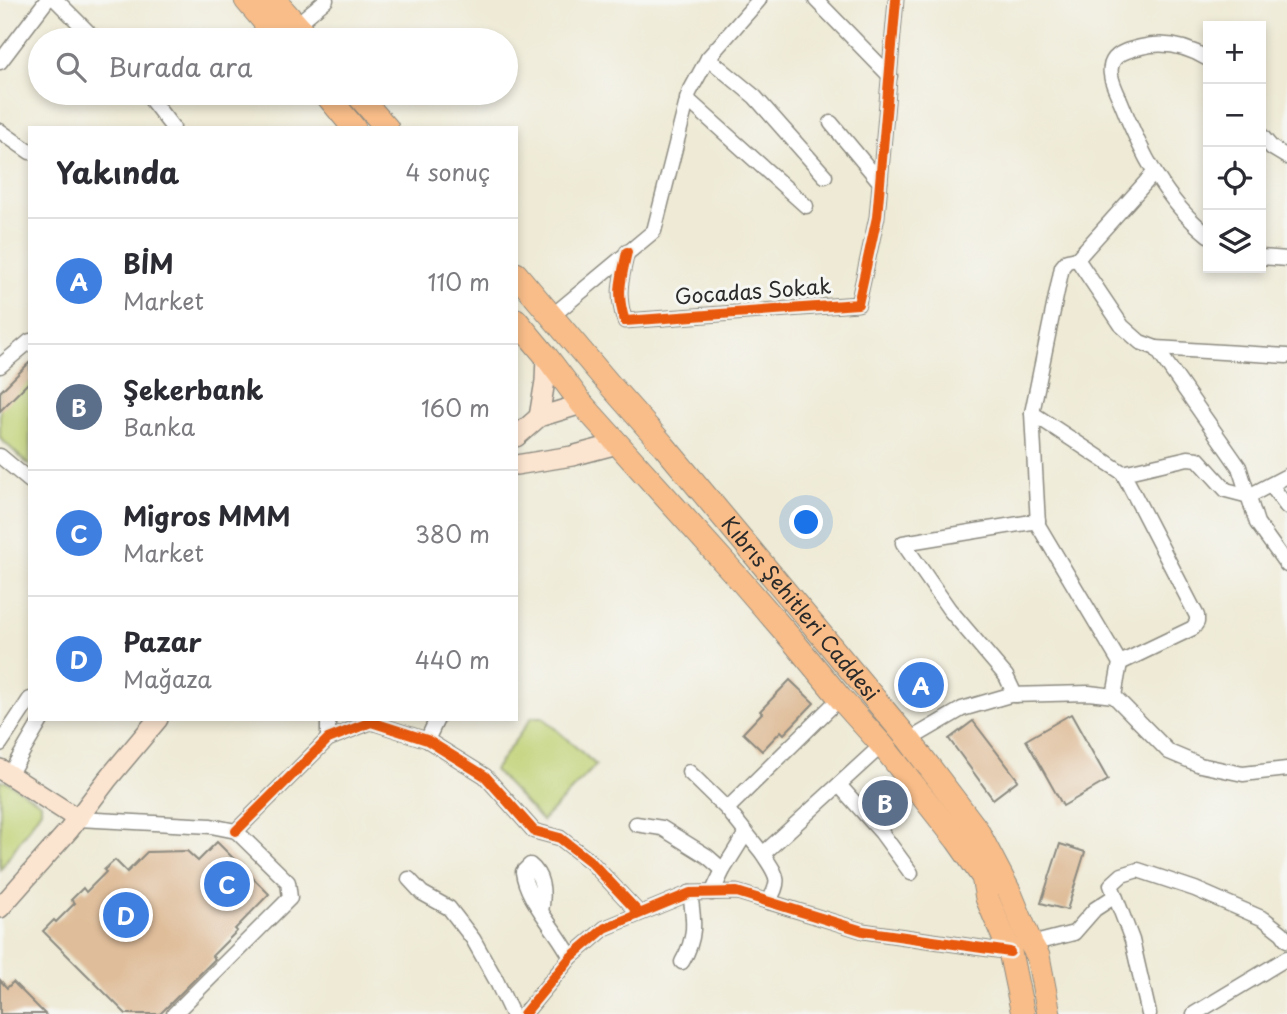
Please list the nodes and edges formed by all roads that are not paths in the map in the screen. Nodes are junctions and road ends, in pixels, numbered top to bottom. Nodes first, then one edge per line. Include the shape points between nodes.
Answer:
1 (47, 0) edge
2 (56, 0) edge
3 (246, 0) edge
4 (274, 0) edge
5 (326, 0) edge
6 (759, 0) edge
7 (816, 0) edge
8 (896, 0) edge
9 (84, 28) edge
10 (285, 28) edge
11 (291, 28) edge
12 (301, 28) edge
13 (1203, 57) edge
14 (708, 58) junction
15 (0, 62) edge
16 (890, 76) junction
17 (688, 96) junction
18 (155, 105) edge
19 (334, 105) edge
20 (367, 105) edge
21 (831, 123) dead end
22 (171, 126) edge
23 (351, 126) edge
24 (385, 126) edge
25 (0, 131) edge
26 (1266, 141) edge
27 (28, 151) edge
28 (1287, 157) edge
29 (1154, 173) junction
30 (825, 176) dead end
31 (880, 182) junction
32 (806, 206) dead end
33 (1203, 230) edge
34 (627, 252) junction
35 (1266, 257) edge
36 (1077, 259) junction
37 (1287, 259) edge
38 (518, 276) edge
39 (552, 316) junction
40 (518, 322) edge
41 (28, 343) edge
42 (1156, 348) junction
43 (547, 356) junction
44 (1287, 356) edge
45 (0, 366) edge
46 (609, 384) junction
47 (582, 404) junction
48 (1032, 412) junction
49 (539, 417) junction
50 (644, 423) junction
51 (518, 435) edge
52 (617, 444) junction
53 (0, 456) edge
54 (518, 465) edge
55 (1123, 473) junction
56 (1287, 476) edge
57 (28, 479) edge
58 (1271, 485) junction
59 (1249, 496) junction
60 (1287, 507) edge
61 (1038, 521) junction
62 (1287, 565) edge
63 (1120, 663) junction
64 (1015, 695) junction
65 (1114, 696) junction
66 (840, 698) junction
67 (28, 702) edge
68 (41, 721) edge
69 (156, 721) edge
70 (328, 721) edge
71 (369, 721) edge
72 (436, 721) edge
73 (328, 739) junction
74 (427, 740) junction
75 (909, 740) junction
76 (0, 744) edge
77 (882, 745) junction
78 (1287, 769) edge
79 (5, 772) edge
80 (688, 772) dead end
81 (839, 785) junction
82 (727, 809) junction
83 (78, 819) junction
84 (636, 824) dead end
85 (236, 831) junction
86 (746, 833) junction
87 (763, 854) junction
88 (723, 870) junction
89 (911, 873) dead end
90 (409, 879) dead end
91 (690, 892) junction
92 (712, 893) junction
93 (1115, 896) junction
94 (768, 902) junction
95 (0, 908) edge
96 (541, 912) dead end
97 (639, 913) junction
98 (1287, 940) edge
99 (1021, 948) junction
100 (570, 957) junction
101 (1287, 958) edge
102 (682, 962) dead end
103 (174, 1014) edge
104 (512, 1014) edge
105 (524, 1014) edge
106 (1023, 1014) edge
107 (1049, 1014) edge
108 (1149, 1014) edge
109 (1195, 1014) edge

1 - 15 street
2 - 9 street
3 - 10 highway
4 - 11 highway
5 - 12 street
6 - 14 street
7 - 16 street
8 - 16 street, Gocadas Sokak
13 - 29 street via 1184,48 1149,45 1112,61 1114,83
14 - 17 street
14 - 30 street via 755,97
16 - 31 street, Gocadas Sokak
17 - 32 street
17 - 34 street via 654,231
18 - 22 street
19 - 23 highway
20 - 24 highway
21 - 31 street
25 - 27 street
26 - 28 street
29 - 33 street
29 - 36 street
31 - 34 street, Gocadas Sokak via 858,304 625,321 619,285
34 - 39 street
35 - 37 street
36 - 42 street via 1122,326 1140,342
36 - 48 street via 1062,267
38 - 39 highway, Kıbrıs Şehitleri Caddesi
39 - 46 highway, Kıbrıs Şehitleri Caddesi
40 - 43 highway, Kıbrıs Şehitleri Caddesi
41 - 45 street
42 - 44 street
42 - 59 street via 1239,467
43 - 47 highway, Kıbrıs Şehitleri Caddesi
43 - 49 main road
46 - 47 highway
46 - 50 highway, Kıbrıs Şehitleri Caddesi
47 - 49 main road
47 - 52 highway, Kıbrıs Şehitleri Caddesi
48 - 55 street
48 - 61 street
49 - 51 main road
50 - 52 highway
50 - 75 highway, Kıbrıs Şehitleri Caddesi
52 - 54 main road
52 - 66 highway, Kıbrıs Şehitleri Caddesi
53 - 57 street
55 - 59 street via 1198,459 1226,490
55 - 63 street via 1197,622
56 - 58 street
58 - 59 street
58 - 60 street
59 - 62 street via 1257,523
61 - 63 street
61 - 64 street via 903,543 949,609 1006,676
63 - 65 street
64 - 65 street
64 - 75 street via 962,709
65 - 78 street via 1169,752 1200,765 1243,774
66 - 77 highway, Kıbrıs Şehitleri Caddesi
66 - 82 street
67 - 76 street
68 - 79 street
69 - 83 main road
70 - 73 street
71 - 73 street
71 - 74 street
72 - 74 street
73 - 85 street
74 - 97 street via 485,776 534,831 560,838 591,862
75 - 99 highway, Kıbrıs Şehitleri Caddesi via 977,830 1010,893
77 - 81 street
77 - 99 highway, Kıbrıs Şehitleri Caddesi via 983,877 988,898
79 - 83 main road
80 - 82 street
81 - 87 street
81 - 89 street
82 - 86 street
83 - 85 street
83 - 95 main road
84 - 88 street via 662,828
85 - 103 street via 288,882 290,898
86 - 87 street
86 - 88 street
87 - 94 street via 778,878
88 - 92 street
90 - 104 street via 422,893 449,908 473,939
91 - 92 street
91 - 97 street
91 - 102 street via 695,922
92 - 94 street via 737,892
93 - 98 street via 1111,885 1138,870 1264,919
93 - 99 street via 1095,909 1074,933
93 - 108 street via 1132,940
94 - 99 street via 863,931
96 - 100 street
97 - 100 street via 604,928
99 - 106 highway, Kıbrıs Şehitleri Caddesi
99 - 107 highway, Kıbrıs Şehitleri Caddesi via 1038,956
100 - 105 street
101 - 109 street

